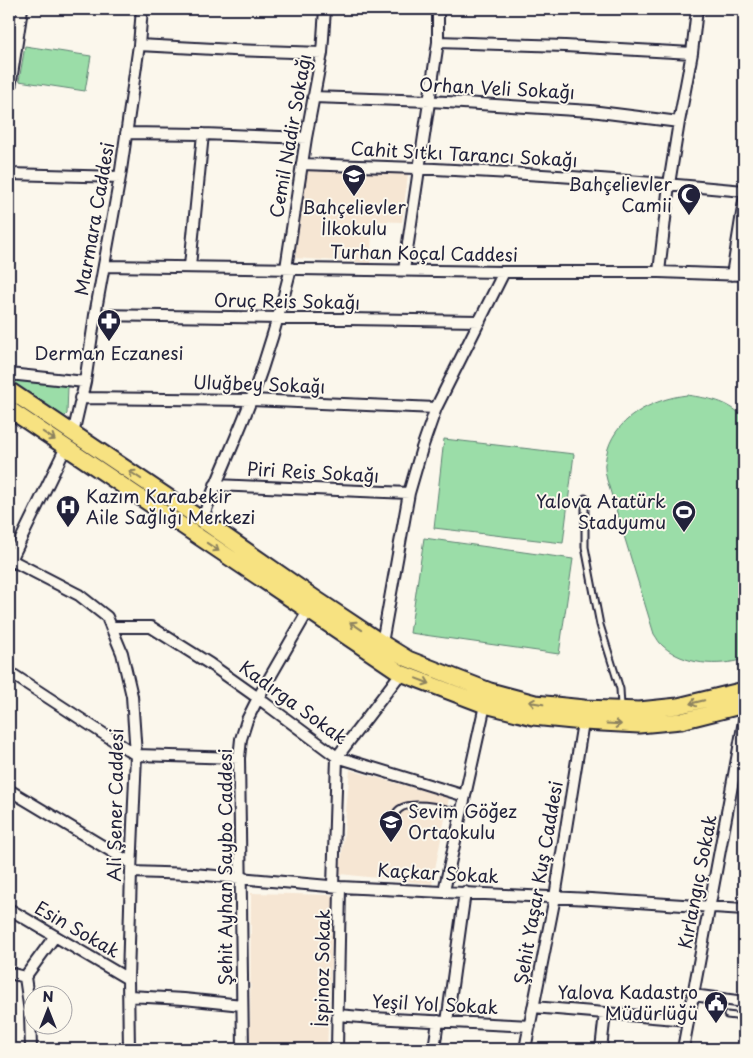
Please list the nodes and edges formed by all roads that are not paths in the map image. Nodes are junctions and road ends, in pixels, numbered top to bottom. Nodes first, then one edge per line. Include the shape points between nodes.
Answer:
1 (22, 9) edge
2 (142, 9) edge
3 (325, 9) edge
4 (438, 9) edge
5 (697, 9) edge
6 (14, 26) edge
7 (438, 42) junction
8 (139, 45) junction
9 (322, 53) junction
10 (692, 53) junction
11 (9, 94) edge
12 (313, 97) junction
13 (430, 101) junction
14 (679, 122) junction
15 (126, 134) junction
16 (203, 134) junction
17 (306, 138) junction
18 (302, 164) junction
19 (419, 168) junction
20 (9, 174) edge
21 (120, 177) junction
22 (669, 184) junction
23 (744, 191) edge
24 (744, 201) edge
25 (104, 266) junction
26 (190, 266) junction
27 (288, 268) junction
28 (404, 270) junction
29 (504, 272) junction
30 (659, 272) junction
31 (732, 275) junction
32 (744, 275) edge
33 (95, 315) junction
34 (279, 318) junction
35 (480, 321) junction
36 (9, 374) edge
37 (85, 382) junction
38 (9, 390) edge
39 (80, 398) junction
40 (251, 400) junction
41 (436, 408) junction
42 (9, 409) edge
43 (69, 440) junction
44 (215, 485) junction
45 (409, 494) junction
46 (585, 498) dead end
47 (202, 520) junction
48 (10, 562) edge
49 (308, 611) junction
50 (111, 627) junction
51 (382, 644) junction
52 (9, 672) edge
53 (401, 673) junction
54 (744, 690) edge
55 (258, 698) junction
56 (485, 705) junction
57 (744, 705) edge
58 (621, 709) junction
59 (584, 715) junction
60 (744, 721) edge
61 (136, 755) junction
62 (337, 757) junction
63 (239, 758) junction
64 (9, 790) edge
65 (465, 796) junction
66 (461, 813) junction
67 (392, 830) dead end
68 (131, 868) junction
69 (242, 878) junction
70 (337, 886) junction
71 (444, 891) junction
72 (465, 892) junction
73 (555, 897) junction
74 (710, 907) junction
75 (744, 909) edge
76 (9, 910) edge
77 (55, 936) junction
78 (9, 973) edge
79 (25, 977) junction
80 (128, 978) junction
81 (693, 995) junction
82 (129, 996) junction
83 (744, 1002) edge
84 (242, 1005) junction
85 (534, 1007) junction
86 (605, 1013) junction
87 (338, 1015) junction
88 (727, 1015) dead end
89 (744, 1016) edge
90 (688, 1020) junction
91 (442, 1022) junction
92 (530, 1026) junction
93 (31, 1049) edge
94 (129, 1049) edge
95 (243, 1049) edge
96 (337, 1049) edge
97 (434, 1049) edge
98 (525, 1049) edge
99 (601, 1049) edge
100 (683, 1049) edge

1 - 6 street
2 - 8 street, Marmara Caddesi
3 - 9 street, Cemil Nadir Sokağı
4 - 7 street
5 - 10 street
6 - 11 street
7 - 10 street
7 - 13 street
8 - 9 street
8 - 15 street, Marmara Caddesi
9 - 12 street, Cemil Nadir Sokağı
10 - 14 street
12 - 13 street, Orhan Veli Sokağı
12 - 17 street, Cemil Nadir Sokağı
13 - 14 street, Orhan Veli Sokağı via 591,111
13 - 19 street
14 - 22 street
15 - 16 street
15 - 21 street, Marmara Caddesi
16 - 17 street
16 - 26 street
17 - 18 street, Cemil Nadir Sokağı
18 - 19 street, Cahit Sıtkı Tarancı Sokağı
18 - 27 street, Cemil Nadir Sokağı
19 - 22 street, Cahit Sıtkı Tarancı Sokağı
19 - 28 street
20 - 21 street
21 - 25 street, Marmara Caddesi
22 - 23 street, Cahit Sıtkı Tarancı Sokağı
22 - 30 street
24 - 31 street
25 - 26 street, Turhan Koçal Caddesi
25 - 33 street, Marmara Caddesi
26 - 27 street, Turhan Koçal Caddesi
27 - 28 street, Turhan Koçal Caddesi
27 - 34 street, Cemil Nadir Sokağı
28 - 29 street, Turhan Koçal Caddesi
29 - 30 street, Turhan Koçal Caddesi
29 - 35 street
30 - 31 street, Turhan Koçal Caddesi
31 - 32 street, Turhan Koçal Caddesi
33 - 34 street, Oruç Reis Sokağı
33 - 37 street, Marmara Caddesi
34 - 35 street, Oruç Reis Sokağı
34 - 40 street, Cemil Nadir Sokağı
35 - 41 street
36 - 37 street
37 - 39 street, Marmara Caddesi
38 - 43 main road
39 - 40 street, Uluğbey Sokağı
39 - 43 street, Marmara Caddesi
40 - 41 street, Uluğbey Sokağı
40 - 44 street, Cemil Nadir Sokağı
41 - 45 street
42 -> 43 main road
47 -> 43 main road
43 - 48 street, Marmara Caddesi
43 -> 49 main road
44 - 45 street, Piri Reis Sokağı
44 - 47 street, Cemil Nadir Sokağı
45 - 51 street
46 - 58 lane via 585,547 600,625 620,689
51 -> 47 main road
48 - 50 street, Ali Şener Caddesi via 79,595 107,617
49 - 53 main road
49 - 55 street, Şehit Ayhan Saybo Caddesi
50 - 55 street, Kadırga Sokak via 150,627
50 - 61 street, Ali Şener Caddesi via 122,653 132,696
59 -> 51 main road via 490,692 408,659
52 - 61 street
53 -> 56 main road
53 - 62 street
54 -> 58 main road via 678,706
55 - 62 street, Kadırga Sokak
55 - 63 street, Şehit Ayhan Saybo Caddesi via 245,726
56 - 59 main road via 533,717
56 - 65 street
59 -> 57 main road via 639,725 681,721
58 - 59 main road
59 - 73 street, Şehit Yaşar Kuş Caddesi
60 - 74 street, Kırlangıç Sokak
61 - 63 street
61 - 68 street, Ali Şener Caddesi
62 - 65 street, Kadırga Sokak
62 - 70 street, İspinoz Sokak
63 - 69 street, Şehit Ayhan Saybo Caddesi
64 - 68 street
65 - 66 street
66 - 67 lane via 416,804 401,808 395,814
66 - 71 street
68 - 69 street, Kaçkar Sokak
68 - 80 street, Ali Şener Caddesi
69 - 70 street, Kaçkar Sokak
69 - 84 street, Şehit Ayhan Saybo Caddesi
70 - 71 street, Kaçkar Sokak
70 - 87 street, İspinoz Sokak
71 - 72 street, Kaçkar Sokak
72 - 73 street, Kaçkar Sokak
72 - 91 street
73 - 74 street, Kaçkar Sokak
73 - 85 street, Şehit Yaşar Kuş Caddesi
74 - 75 street, Kaçkar Sokak
74 - 81 street, Kırlangıç Sokak
76 - 77 street, Esin Sokak
77 - 79 street
77 - 80 street, Esin Sokak
78 - 79 street
79 - 93 street
80 - 82 street, Ali Şener Caddesi
81 - 83 street
81 - 90 street, Kırlangıç Sokak
82 - 84 street
82 - 94 street, Ali Şener Caddesi
84 - 95 street, Şehit Ayhan Saybo Caddesi
85 - 86 street
85 - 92 street, Şehit Yaşar Kuş Caddesi
86 - 90 street
86 - 99 street
87 - 91 street, Yeşil Yol Sokak
87 - 96 street, İspinoz Sokak
88 - 89 lane
90 - 100 street, Kırlangıç Sokak
91 - 92 street, Yeşil Yol Sokak
91 - 97 street
92 - 98 street, Şehit Yaşar Kuş Caddesi

